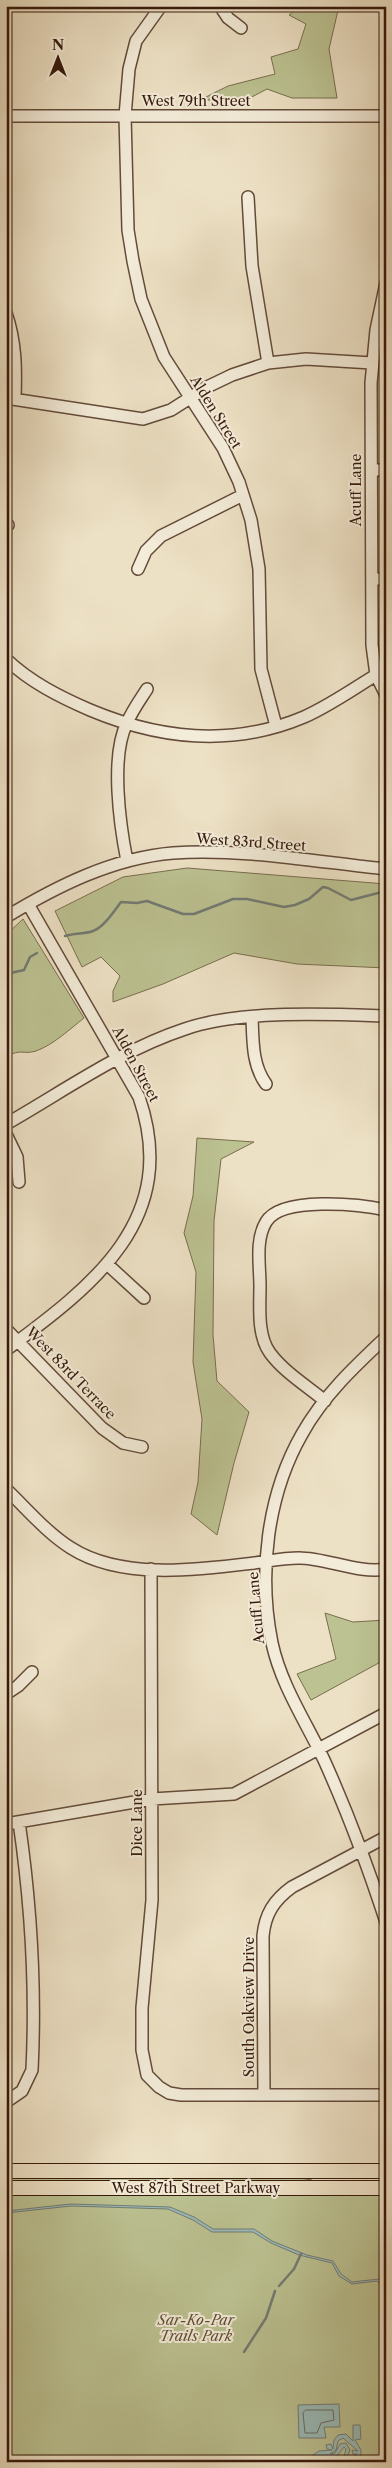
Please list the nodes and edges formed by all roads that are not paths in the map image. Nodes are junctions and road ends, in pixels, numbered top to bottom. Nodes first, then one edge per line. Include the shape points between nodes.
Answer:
1 (161, 6) edge
2 (220, 6) edge
3 (241, 28) dead end
4 (6, 116) edge
5 (125, 116) junction
6 (386, 116) edge
7 (248, 197) dead end
8 (386, 283) edge
9 (6, 313) edge
10 (268, 363) junction
11 (372, 363) junction
12 (11, 398) edge
13 (189, 398) junction
14 (372, 470) junction
15 (386, 470) edge
16 (243, 495) junction
17 (138, 568) dead end
18 (372, 579) junction
19 (386, 579) edge
20 (6, 659) edge
21 (376, 675) junction
22 (147, 689) dead end
23 (386, 695) edge
24 (126, 724) junction
25 (276, 726) junction
26 (128, 861) junction
27 (386, 869) edge
28 (28, 904) junction
29 (6, 917) edge
30 (386, 1016) edge
31 (252, 1017) junction
32 (118, 1060) junction
33 (266, 1084) dead end
34 (6, 1124) edge
35 (6, 1134) edge
36 (20, 1182) dead end
37 (386, 1210) edge
38 (107, 1264) junction
39 (144, 1298) dead end
40 (6, 1329) edge
41 (386, 1337) edge
42 (18, 1341) junction
43 (6, 1350) edge
44 (325, 1401) junction
45 (142, 1447) dead end
46 (6, 1489) edge
47 (267, 1560) junction
48 (151, 1569) junction
49 (386, 1569) edge
50 (32, 1672) dead end
51 (6, 1694) edge
52 (386, 1713) edge
53 (318, 1749) junction
54 (152, 1799) junction
55 (19, 1822) junction
56 (6, 1824) edge
57 (386, 1837) edge
58 (362, 1850) junction
59 (386, 1922) edge
60 (264, 2094) junction
61 (386, 2095) edge
62 (6, 2102) edge
63 (6, 2171) edge
64 (386, 2171) edge
65 (6, 2188) edge
66 (386, 2188) edge

1 - 5 street, Alden Street via 136,41 129,68
2 - 3 street
4 - 5 street, West 79th Street
5 - 6 street, West 79th Street
5 - 13 street, Alden Street via 128,230 141,299 164,357
7 - 10 street via 252,266
8 - 11 street, Acuff Lane
9 - 12 street via 16,360
10 - 11 street via 306,360
10 - 13 street via 232,375
11 - 14 street, Acuff Lane
12 - 13 street via 143,419 171,410
13 - 16 street, Alden Street via 223,448
14 - 15 street
14 - 18 street, Acuff Lane
16 - 17 street via 161,536 146,551
16 - 25 street, Alden Street via 259,569 261,669
18 - 19 street
18 - 21 street, Acuff Lane via 372,645
20 - 24 street via 28,678 71,702
21 - 23 street, Acuff Lane
21 - 25 street via 323,707
22 - 24 street
24 - 25 street via 171,735 197,737 250,733
24 - 26 street via 118,772 118,802
26 - 27 street, West 83rd Street via 171,853 202,852
26 - 28 street, West 83rd Street via 61,886
28 - 29 street, West 83rd Street
28 - 32 street, Alden Street
30 - 31 street
31 - 32 street via 186,1028 158,1038
31 - 33 street via 254,1054 260,1077
32 - 34 street
32 - 38 street, Alden Street via 146,1116 151,1159 145,1198 137,1219
35 - 36 street via 17,1157
37 - 44 street via 308,1205 268,1212 259,1247 260,1319 264,1340 280,1364
38 - 39 street
38 - 42 street, Alden Street via 56,1312
40 - 42 street, West 83rd Terrace
41 - 44 street, Acuff Lane via 351,1369
42 - 43 street, Alden Street
42 - 45 street, West 83rd Terrace via 112,1437 133,1447
44 - 47 street, Acuff Lane via 302,1434 285,1472 274,1504
46 - 48 street via 71,1548 107,1564
47 - 48 street via 206,1568
47 - 49 street via 299,1558 358,1568
47 - 53 street, Acuff Lane via 272,1643 283,1678
48 - 54 street, Dice Lane
50 - 51 street
52 - 53 street
53 - 54 street via 234,1794
53 - 58 street, Acuff Lane
54 - 55 street
54 - 60 street, Dice Lane via 152,1916 142,2008 142,2057 147,2075 159,2088 181,2095
55 - 56 street
55 - 62 street via 32,1928 32,2070 22,2092
57 - 58 street, South Oakview Drive
58 - 59 street, Acuff Lane
58 - 60 street, South Oakview Drive via 292,1887 280,1896 268,1914 263,1936
60 - 61 street
63 - 64 main road, West 87th Street Parkway
65 - 66 main road, West 87th Street Parkway

